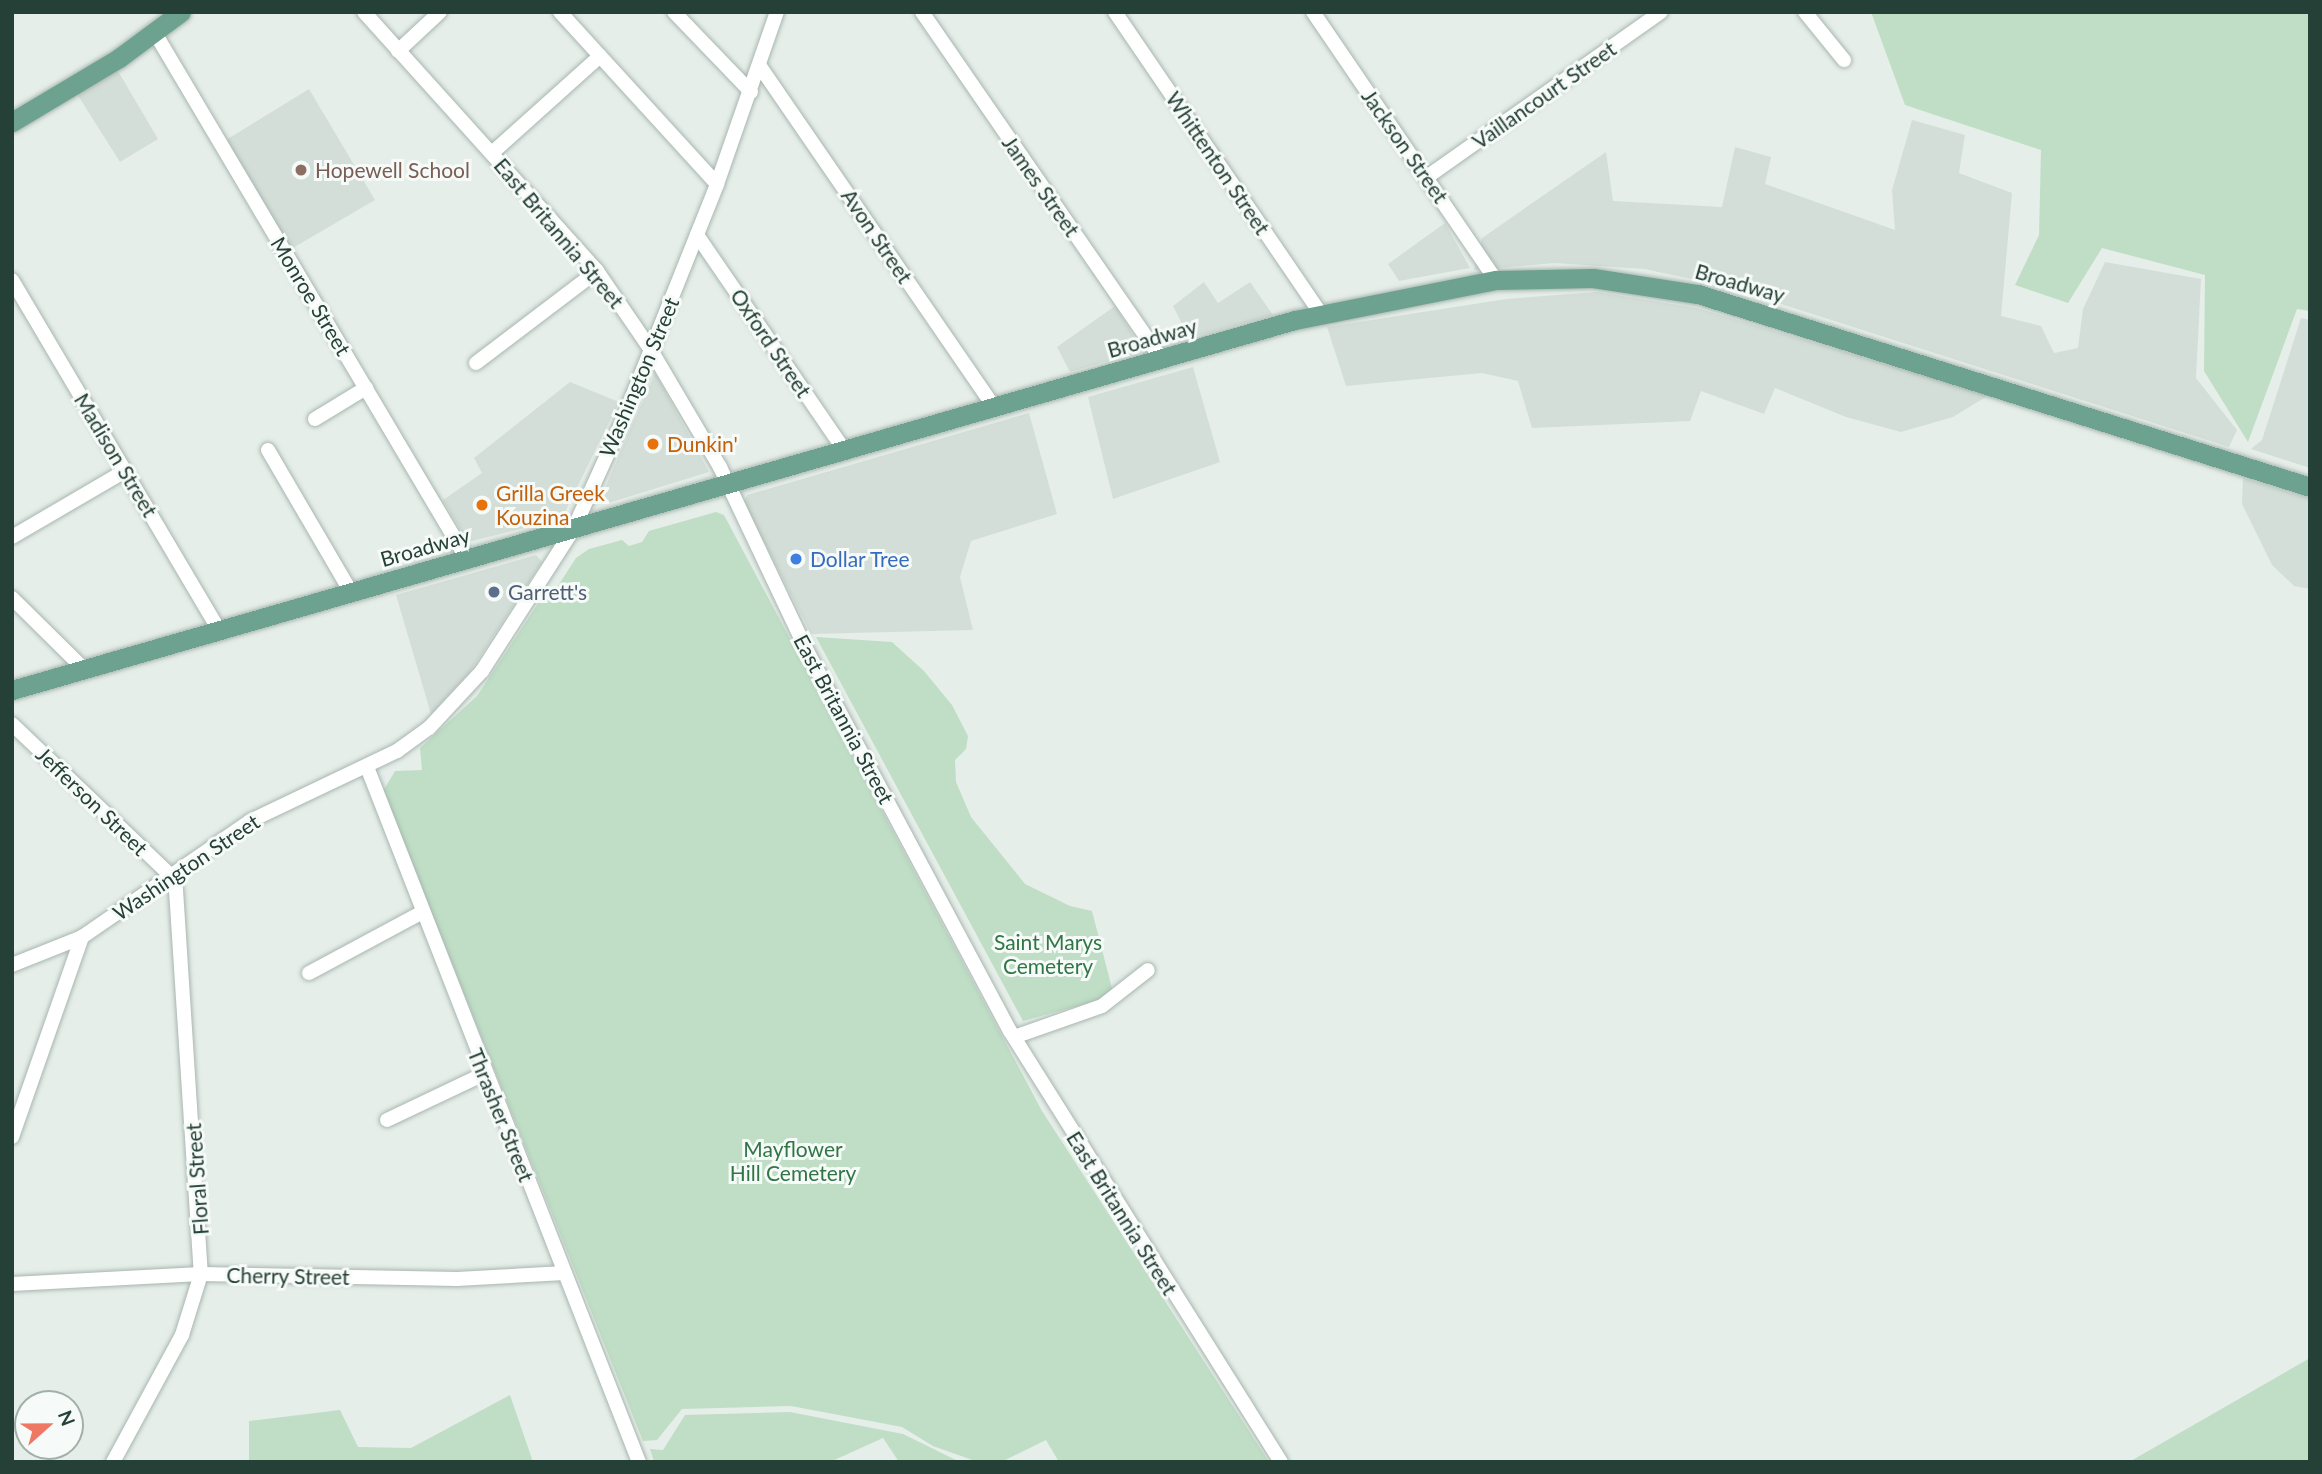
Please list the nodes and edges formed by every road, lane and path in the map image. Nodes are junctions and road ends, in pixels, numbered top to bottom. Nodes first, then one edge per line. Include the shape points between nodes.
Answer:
1 (181, 12) edge
2 (363, 12) edge
3 (440, 12) edge
4 (560, 12) edge
5 (674, 12) edge
6 (777, 12) edge
7 (922, 12) edge
8 (1115, 12) edge
9 (1313, 12) edge
10 (1661, 12) edge
11 (1805, 12) edge
12 (155, 33) junction
13 (398, 51) junction
14 (600, 56) junction
15 (1844, 61) dead end
16 (759, 65) junction
17 (751, 92) junction
18 (12, 122) edge
19 (492, 153) junction
20 (1426, 177) junction
21 (716, 184) junction
22 (697, 235) junction
23 (597, 271) junction
24 (12, 280) edge
25 (1496, 280) junction
26 (1321, 314) junction
27 (651, 350) junction
28 (1161, 359) junction
29 (476, 363) dead end
30 (366, 388) junction
31 (994, 407) junction
32 (315, 419) dead end
33 (268, 450) dead end
34 (845, 451) junction
35 (125, 471) junction
36 (727, 485) junction
37 (2310, 487) edge
38 (574, 528) junction
39 (12, 537) edge
40 (467, 559) junction
41 (351, 592) junction
42 (12, 598) edge
43 (219, 630) junction
44 (84, 669) junction
45 (12, 690) edge
46 (12, 724) edge
47 (366, 767) junction
48 (172, 877) junction
49 (421, 913) junction
50 (82, 937) junction
51 (12, 965) edge
52 (1148, 970) dead end
53 (309, 973) dead end
54 (1014, 1037) junction
55 (484, 1074) junction
56 (387, 1121) dead end
57 (12, 1137) edge
58 (565, 1273) junction
59 (201, 1274) junction
60 (12, 1284) edge
61 (113, 1462) edge
62 (639, 1462) edge
63 (1281, 1462) edge

1 - 12 main road
2 - 13 street, East Britannia Street
3 - 13 street
4 - 14 street
5 - 17 street
6 - 16 street, Washington Street
7 - 28 street, James Street
8 - 26 street, Whittenton Street
9 - 20 street, Jackson Street
10 - 20 street, Vaillancourt Street
11 - 15 street
12 - 18 main road
12 - 30 street, Monroe Street
13 - 19 street, East Britannia Street
14 - 19 street
14 - 21 street
16 - 17 street, Washington Street
16 - 31 street, Avon Street
17 - 21 street, Washington Street
19 - 23 street, East Britannia Street
20 - 25 street, Jackson Street
21 - 22 street, Washington Street
22 - 27 street, Washington Street
22 - 34 street, Oxford Street
23 - 27 street, East Britannia Street
23 - 29 street
24 - 35 street, Madison Street
25 - 26 main road, Broadway
25 - 37 main road, Broadway via 1599,279 1698,294
26 - 28 main road, Broadway
27 - 36 street, East Britannia Street
27 - 38 street, Washington Street
28 - 31 main road, Broadway
30 - 32 street
30 - 40 street, Monroe Street
31 - 34 main road, Broadway
33 - 41 street
34 - 36 main road, Broadway
35 - 39 street
35 - 43 street, Madison Street
36 - 38 main road, Broadway
36 - 54 street, East Britannia Street via 807,651
38 - 40 main road, Broadway
38 - 47 street, Washington Street via 482,671 420,735
40 - 41 main road, Broadway
41 - 43 main road, Broadway
42 - 44 street
43 - 44 main road, Broadway
44 - 45 main road, Broadway
46 - 48 street, Jefferson Street
47 - 48 street, Washington Street via 250,821
47 - 49 street, Thrasher Street
48 - 50 street, Washington Street
48 - 59 street, Floral Street via 198,1180
49 - 53 street
49 - 55 street, Thrasher Street
50 - 51 street, Washington Street
50 - 57 street
52 - 54 street via 1102,1006
54 - 63 street, East Britannia Street
55 - 56 street
55 - 58 street, Thrasher Street
58 - 59 street, Cherry Street via 457,1279
58 - 62 street, Thrasher Street
59 - 60 street, Cherry Street
59 - 61 street, Floral Street via 183,1335

